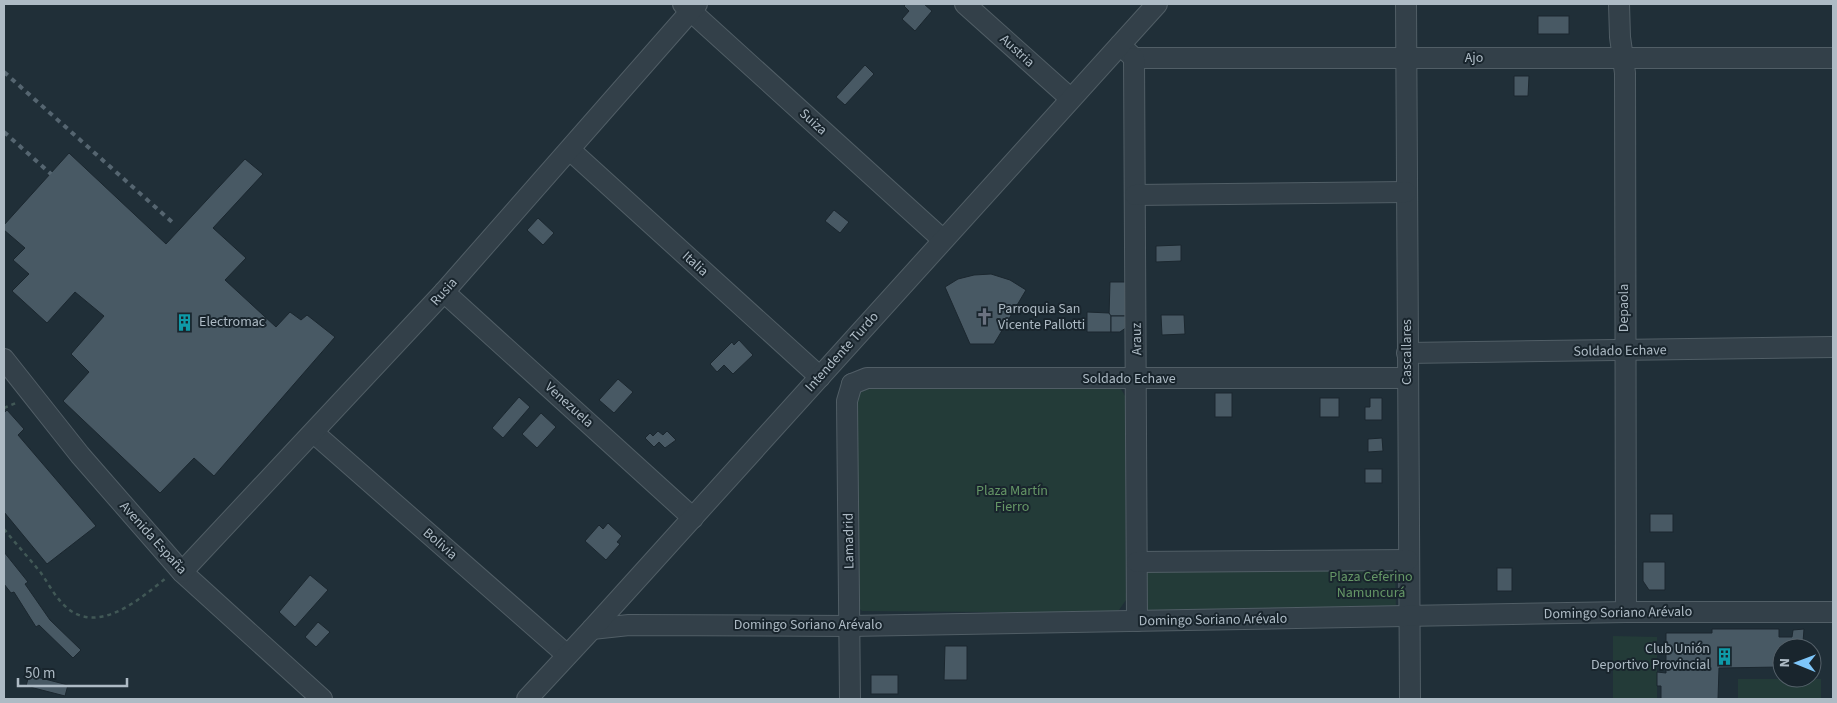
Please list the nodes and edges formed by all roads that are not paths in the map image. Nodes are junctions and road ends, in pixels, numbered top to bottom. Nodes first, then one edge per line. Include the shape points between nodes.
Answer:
1 (965, 4) edge
2 (1156, 4) edge
3 (1406, 4) edge
4 (1619, 4) edge
5 (690, 6) edge
6 (1127, 52) junction
7 (1622, 57) junction
8 (1406, 58) junction
9 (1833, 58) edge
10 (1070, 98) junction
11 (570, 150) junction
12 (1406, 192) junction
13 (1136, 195) junction
14 (942, 239) junction
15 (444, 292) junction
16 (1833, 347) edge
17 (1624, 351) junction
18 (1407, 353) junction
19 (4, 359) edge
20 (824, 372) junction
21 (1407, 378) junction
22 (1138, 379) junction
23 (852, 384) junction
24 (314, 433) junction
25 (693, 518) junction
26 (1408, 560) junction
27 (1137, 562) junction
28 (180, 569) junction
29 (1626, 612) junction
30 (1833, 612) edge
31 (1409, 617) junction
32 (1137, 621) junction
33 (850, 626) junction
34 (592, 629) junction
35 (567, 655) junction
36 (322, 699) edge
37 (527, 699) edge
38 (850, 699) edge
39 (1410, 699) edge

1 - 10 street, Austria
2 - 6 street, Intendente Turdo
3 - 8 street, Cascallares
4 - 7 street, Depaola
5 - 11 street, Rusia
5 - 14 street, Suiza
6 - 8 street, Ajo
6 - 10 street, Intendente Turdo
6 - 13 street, Arauz
7 - 8 street, Ajo
7 - 9 street, Ajo
7 - 17 street, Depaola via 1625,73
8 - 12 street, Cascallares
10 - 14 street, Intendente Turdo
11 - 15 street, Rusia
11 - 20 street, Italia
12 - 13 street
12 - 18 street, Cascallares
13 - 22 street, Arauz
14 - 20 street, Intendente Turdo
15 - 24 street, Rusia
15 - 25 street, Venezuela
16 - 17 street, Soldado Echave
17 - 18 street, Soldado Echave
17 - 29 street, Depaola
18 - 21 street, Cascallares
19 - 28 street, Avenida España via 80,456
20 - 23 street, Italia
20 - 25 street, Intendente Turdo
21 - 22 street, Soldado Echave
21 - 26 street, Cascallares
22 - 23 street, Soldado Echave via 867,378
22 - 27 street, Arauz
23 - 33 street, Lamadrid via 847,401
24 - 28 street, Rusia
24 - 35 street, Bolivia
25 - 34 street, Intendente Turdo
26 - 27 street
26 - 31 street, Cascallares
27 - 32 street, Arauz
28 - 36 street, Avenida España
29 - 30 street, Domingo Soriano Arévalo
29 - 31 street, Domingo Soriano Arévalo
31 - 32 street, Domingo Soriano Arévalo
31 - 39 street, Cascallares
32 - 33 street, Domingo Soriano Arévalo
33 - 34 street, Domingo Soriano Arévalo via 629,625
33 - 38 street, Lamadrid
34 - 35 street, Intendente Turdo
35 - 37 street, Intendente Turdo

